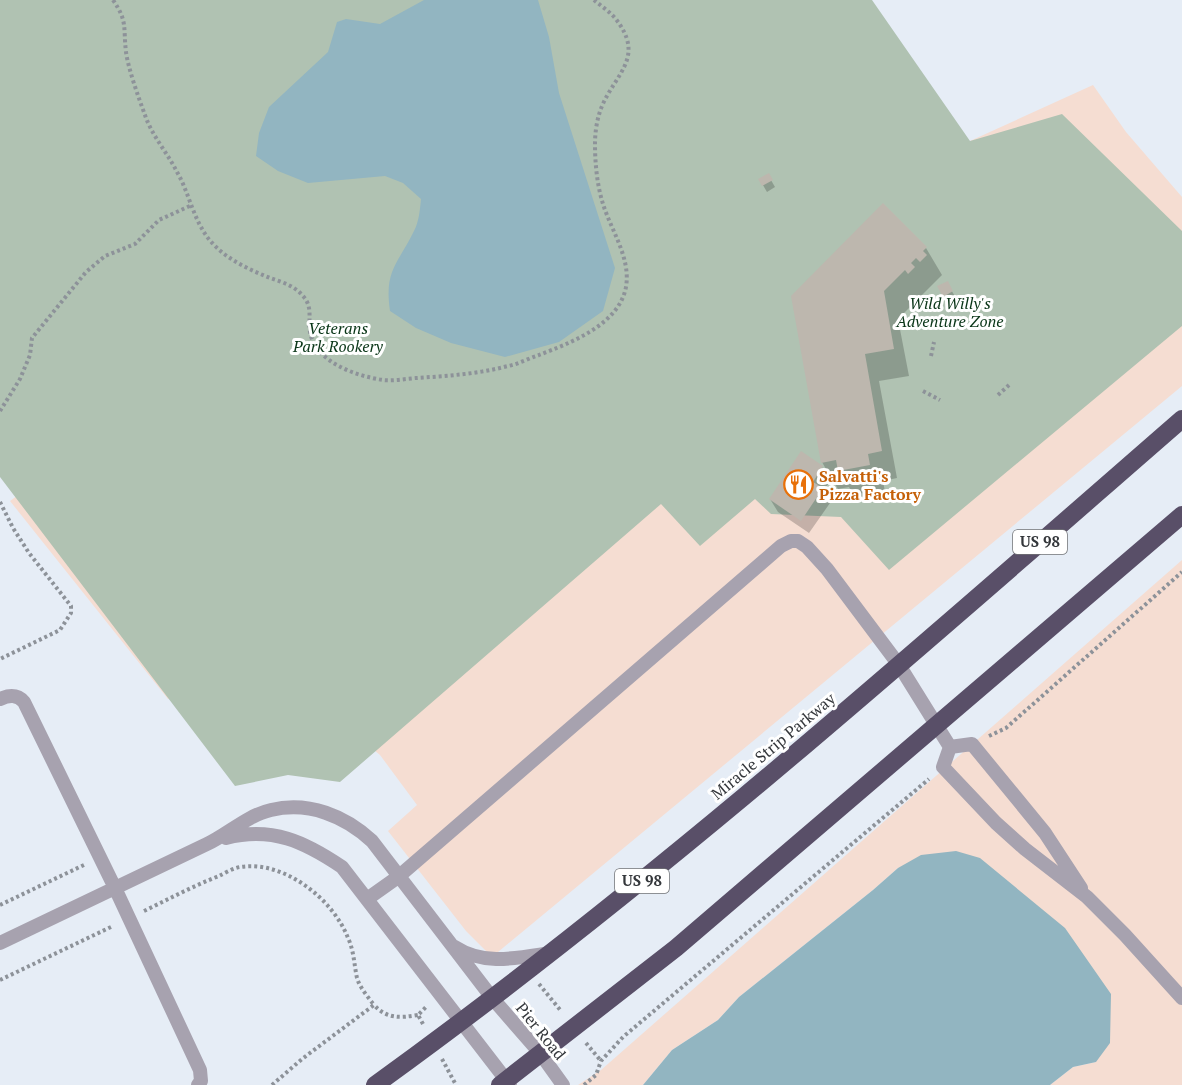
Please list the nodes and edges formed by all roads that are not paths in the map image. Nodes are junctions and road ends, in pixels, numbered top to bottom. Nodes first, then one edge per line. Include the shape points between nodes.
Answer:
1 (1182, 419) edge
2 (1182, 515) edge
3 (899, 665) junction
4 (0, 699) edge
5 (936, 726) junction
6 (950, 747) junction
7 (212, 841) junction
8 (398, 877) junction
9 (115, 888) junction
10 (1087, 897) junction
11 (367, 899) junction
12 (450, 942) junction
13 (0, 943) edge
14 (552, 953) junction
15 (1182, 998) edge
16 (493, 999) junction
17 (462, 1023) junction
18 (540, 1053) junction
19 (506, 1083) edge
20 (198, 1085) edge
21 (375, 1085) edge
22 (563, 1085) edge

1 - 3 highway, Miracle Strip Parkway / US 98
2 - 5 highway
3 - 5 lane
3 - 8 lane via 827,569 807,547 791,541
3 - 14 highway, Miracle Strip Parkway / US 98
4 - 9 lane via 13,695 24,702
5 - 6 lane
5 - 18 highway via 676,948
6 - 10 lane via 972,744 1045,833
6 - 10 lane via 943,767 996,823
7 - 8 lane, Pier Road via 271,810 321,810 358,828
7 - 9 lane
7 - 11 lane via 258,834 292,839 342,867
8 - 11 lane
8 - 12 lane, Pier Road
9 - 13 lane
9 - 20 lane via 200,1070
10 - 15 lane
11 - 17 lane
12 - 14 lane via 465,953 487,960
12 - 16 lane, Pier Road
14 - 16 highway, Miracle Strip Parkway / US 98
16 - 17 highway, Miracle Strip Parkway / US 98
16 - 18 lane, Pier Road
17 - 19 lane
17 - 21 highway, Miracle Strip Parkway / US 98
18 - 19 highway
18 - 22 lane, Pier Road

